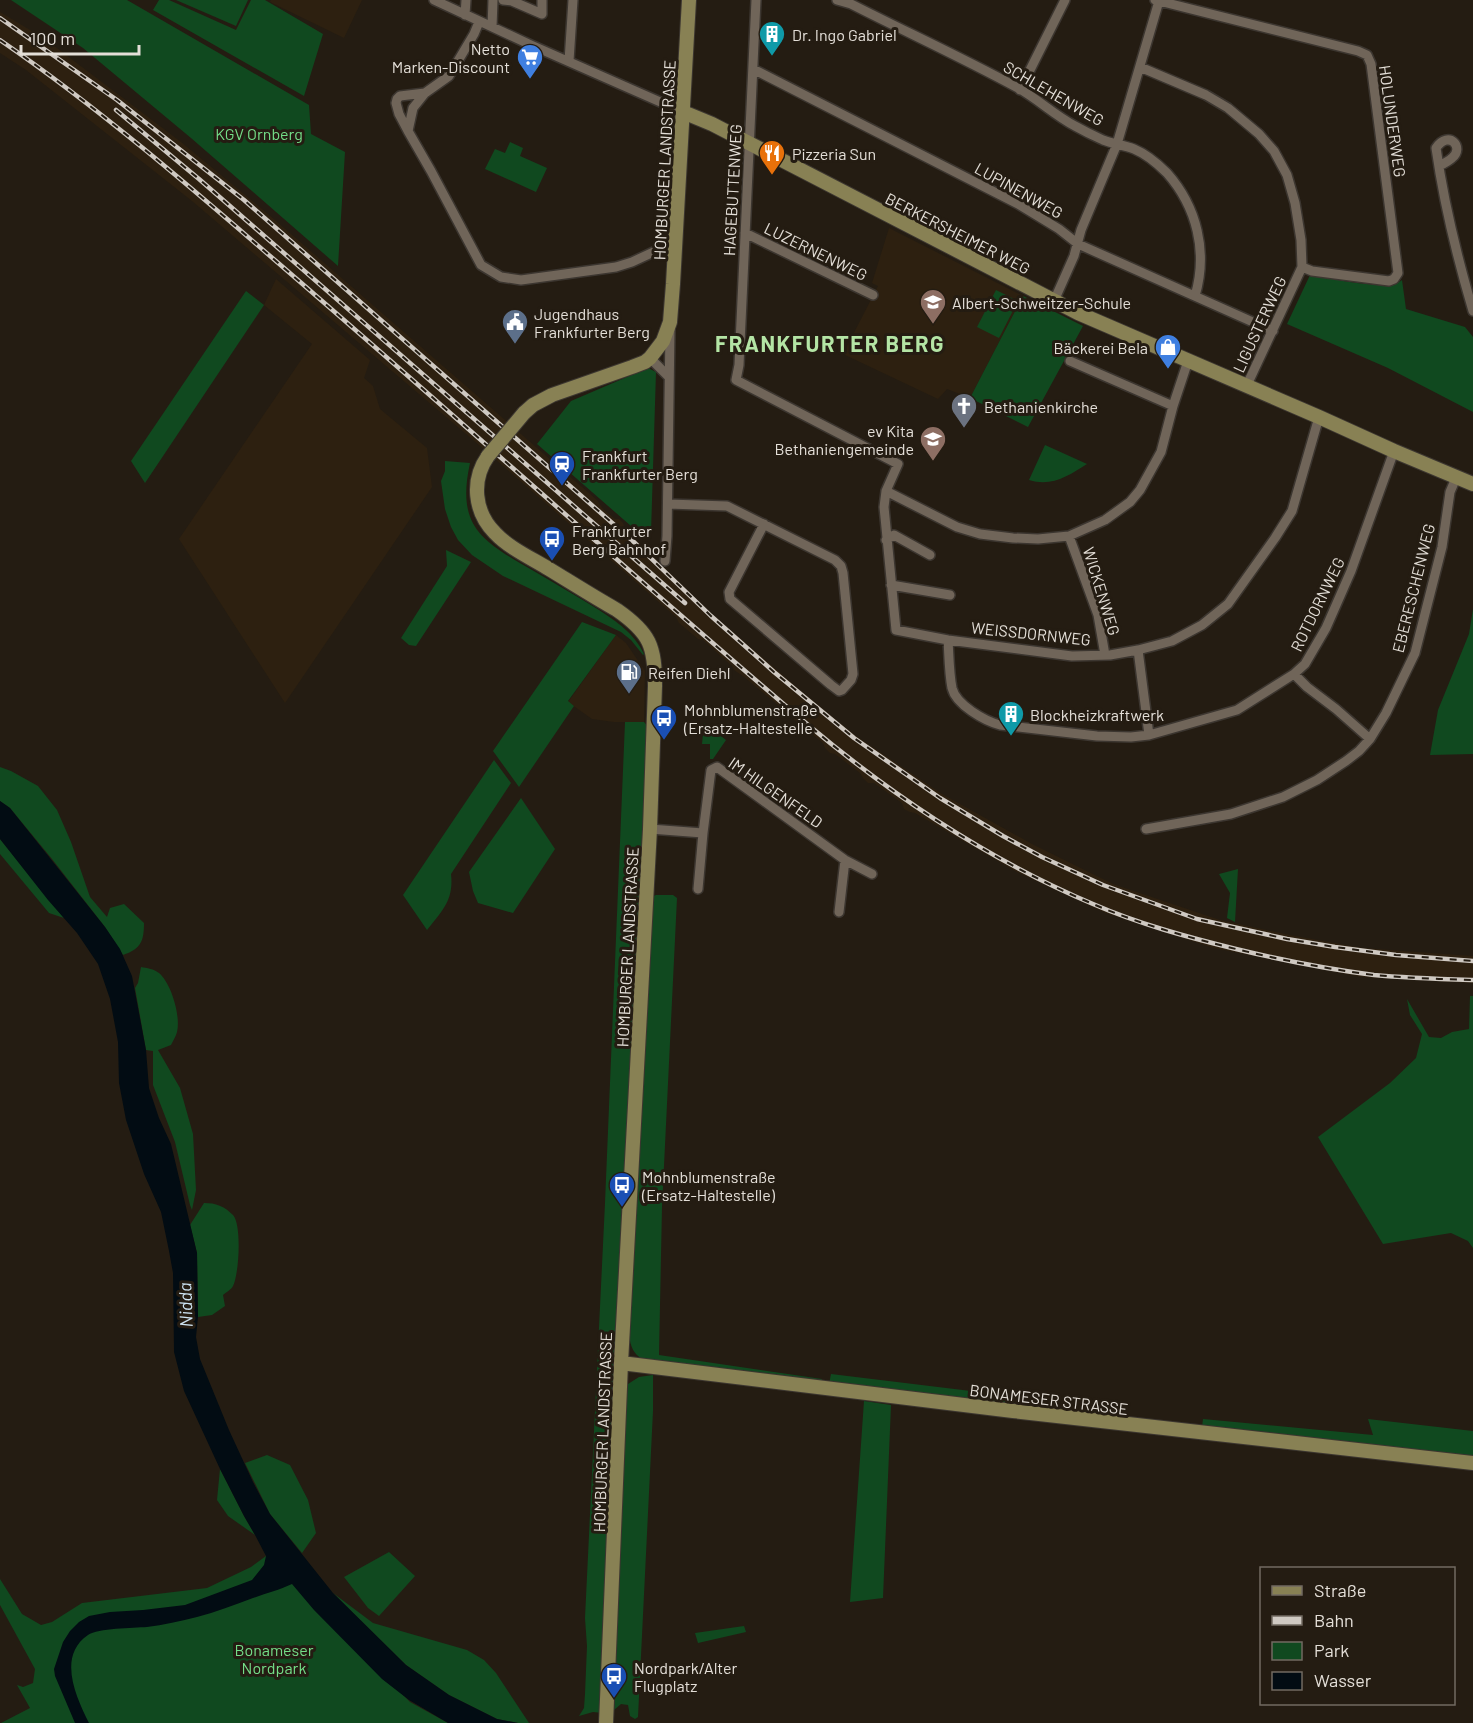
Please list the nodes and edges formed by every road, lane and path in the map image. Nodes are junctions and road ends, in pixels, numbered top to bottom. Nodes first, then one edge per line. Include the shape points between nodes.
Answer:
1 (434, 0) edge
2 (466, 0) edge
3 (493, 0) edge
4 (503, 0) edge
5 (542, 0) edge
6 (573, 0) edge
7 (689, 0) edge
8 (756, 0) edge
9 (837, 0) edge
10 (1065, 0) edge
11 (1157, 1) edge
12 (465, 15) junction
13 (479, 22) junction
14 (492, 27) junction
15 (569, 61) junction
16 (1140, 67) junction
17 (753, 69) junction
18 (1020, 90) junction
19 (425, 93) junction
20 (683, 112) junction
21 (712, 124) junction
22 (408, 131) junction
23 (1118, 144) junction
24 (682, 145) junction
25 (750, 145) junction
26 (1438, 166) junction
27 (746, 233) junction
28 (675, 242) junction
29 (1078, 244) junction
30 (1302, 267) junction
31 (873, 296) dead end
32 (1196, 296) junction
33 (1054, 301) junction
34 (1473, 311) edge
35 (670, 322) junction
36 (1273, 331) junction
37 (650, 358) junction
38 (1070, 361) dead end
39 (1188, 361) junction
40 (669, 377) junction
41 (1246, 387) junction
42 (1173, 406) junction
43 (1318, 417) junction
44 (1394, 452) junction
45 (1456, 478) junction
46 (1473, 484) edge
47 (886, 490) junction
48 (668, 504) junction
49 (764, 524) junction
50 (1069, 536) junction
51 (886, 540) junction
52 (930, 555) dead end
53 (665, 561) dead end
54 (891, 585) junction
55 (950, 595) dead end
56 (948, 639) junction
57 (1138, 650) junction
58 (1105, 655) junction
59 (1294, 674) junction
60 (1149, 735) junction
61 (1370, 739) junction
62 (650, 829) junction
63 (1146, 829) dead end
64 (703, 833) junction
65 (844, 860) junction
66 (872, 874) dead end
67 (698, 889) dead end
68 (839, 912) dead end
69 (621, 1363) junction
70 (1473, 1463) edge
71 (606, 1721) edge

1 - 12 street, BERKERSHEIMER WEG
2 - 12 street
3 - 14 street
4 - 5 street via 512,0 542,14
6 - 15 street
7 - 20 street, HOMBURGER LANDSTRASSE
8 - 17 street, HAGEBUTTENWEG
9 - 18 street, SCHLEHENWEG
10 - 18 street
11 - 16 street
11 - 30 street, HOLUNDERWEG via 1367,55 1398,273 1389,281
12 - 13 street, BERKERSHEIMER WEG
13 - 14 street, BERKERSHEIMER WEG
13 - 19 street via 449,76
14 - 15 street, BERKERSHEIMER WEG
15 - 20 street, BERKERSHEIMER WEG
16 - 23 street
16 - 30 street, LIGUSTERWEG via 1228,108 1274,152 1287,175 1294,203
17 - 25 street, HAGEBUTTENWEG
17 - 29 street, LUPINENWEG via 1018,204
18 - 23 street, SCHLEHENWEG via 1055,115
19 - 22 street via 413,108
19 - 22 street via 397,99
20 - 21 street, BERKERSHEIMER WEG
20 - 24 street, HOMBURGER LANDSTRASSE
21 - 24 street via 694,128
21 - 25 street, BERKERSHEIMER WEG
22 - 28 street via 481,265 501,277 521,280 616,267
23 - 29 street
23 - 32 street, SCHLEHENWEG via 1155,163 1187,203 1201,248
24 - 28 street, HOMBURGER LANDSTRASSE
25 - 27 street, HAGEBUTTENWEG
25 - 33 street, BERKERSHEIMER WEG
26 - 26 street via 1436,148 1441,141 1453,141 1457,146 1454,157
26 - 34 street
27 - 31 street, LUZERNENWEG
27 - 47 street, HAGEBUTTENWEG via 735,380 898,464
28 - 35 street, HOMBURGER LANDSTRASSE
29 - 32 street, LUPINENWEG
29 - 33 street
30 - 36 street, LIGUSTERWEG
32 - 36 street, LUPINENWEG
33 - 39 street, BERKERSHEIMER WEG
35 - 37 street, HOMBURGER LANDSTRASSE via 663,341
35 - 40 street, HOMBURGER LANDSTRASSE
36 - 41 street, LIGUSTERWEG
37 - 40 street
37 - 62 street, HOMBURGER LANDSTRASSE, bridge via 533,405 483,463 476,489 481,512 495,534 617,610 648,639 655,680
38 - 42 street
39 - 41 street, BERKERSHEIMER WEG
39 - 42 street, WICKENWEG
40 - 48 street, HOMBURGER LANDSTRASSE
41 - 43 street, BERKERSHEIMER WEG
42 - 50 street, WICKENWEG via 1161,452 1140,490 1105,520
43 - 44 street, BERKERSHEIMER WEG
43 - 57 street, WEISSDORNWEG via 1292,511 1228,604 1202,626 1172,641
44 - 45 street, BERKERSHEIMER WEG
44 - 59 street, ROTDORNWEG via 1326,628 1305,664
45 - 46 street, BERKERSHEIMER WEG
45 - 61 street, EBERESCHENWEG via 1415,653
47 - 50 street, WICKENWEG via 957,527 980,534 1038,539
47 - 51 street
48 - 49 street via 727,506
48 - 53 street, HOMBURGER LANDSTRASSE
49 - 49 street via 835,560 842,569 853,674 842,690 831,685 730,598 729,592
50 - 58 street, WICKENWEG via 1098,615
51 - 52 street via 894,535
51 - 54 street
54 - 55 street
54 - 56 street, WEISSDORNWEG via 896,630
56 - 58 street, WEISSDORNWEG via 1053,654
56 - 60 street, ROTDORNWEG via 955,696 989,722 1098,736
57 - 58 street, WEISSDORNWEG
57 - 60 street
59 - 60 street, ROTDORNWEG via 1237,710
59 - 61 street
61 - 63 street, EBERESCHENWEG via 1346,762 1282,797 1231,814
62 - 64 street
62 - 69 street, HOMBURGER LANDSTRASSE
64 - 65 street, IM HILGENFELD via 711,770 717,767
64 - 67 street, IM HILGENFELD
65 - 66 street, IM HILGENFELD
65 - 68 street
69 - 70 street, BONAMESER STRASSE
69 - 71 street, HOMBURGER LANDSTRASSE

